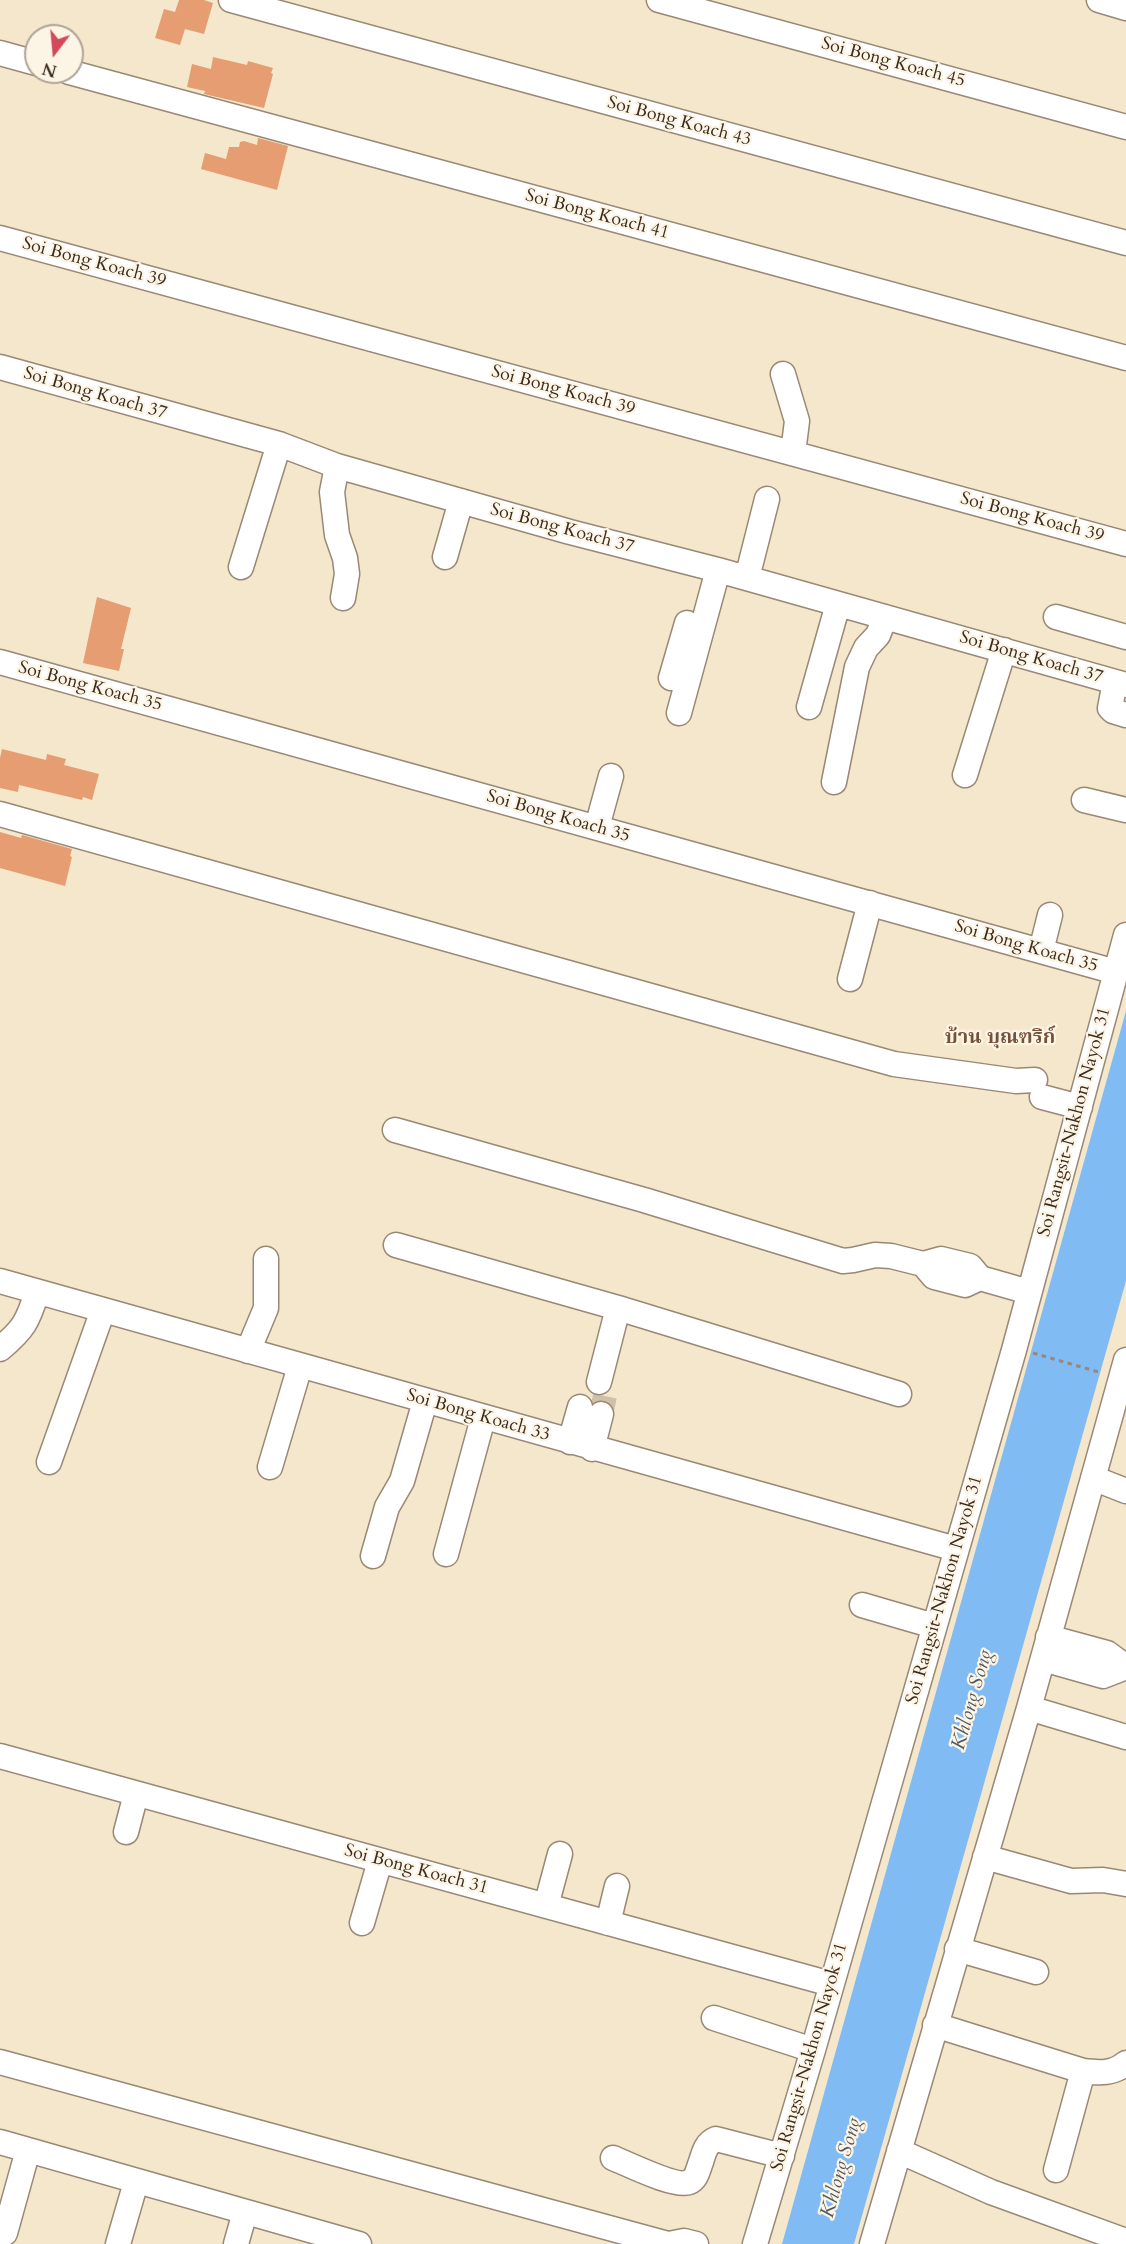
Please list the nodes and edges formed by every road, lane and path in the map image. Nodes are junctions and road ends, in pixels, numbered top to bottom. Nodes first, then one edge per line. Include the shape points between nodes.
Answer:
1 (231, 0) edge
2 (659, 0) edge
3 (1099, 0) edge
4 (1126, 8) edge
5 (0, 53) edge
6 (24, 60) edge
7 (84, 76) edge
8 (1126, 127) edge
9 (0, 238) edge
10 (1126, 243) edge
11 (1126, 358) edge
12 (0, 367) edge
13 (783, 374) dead end
14 (279, 444) junction
15 (794, 453) junction
16 (337, 466) junction
17 (767, 500) dead end
18 (461, 501) junction
19 (1126, 544) edge
20 (445, 557) dead end
21 (241, 567) dead end
22 (711, 568) junction
23 (747, 578) junction
24 (343, 598) dead end
25 (838, 604) junction
26 (885, 617) junction
27 (1056, 617) dead end
28 (1126, 637) edge
29 (1004, 650) junction
30 (0, 662) edge
31 (671, 678) dead end
32 (1120, 683) edge
33 (809, 707) dead end
34 (680, 713) dead end
35 (1126, 715) edge
36 (965, 775) dead end
37 (611, 777) dead end
38 (834, 782) dead end
39 (1084, 800) dead end
40 (1126, 810) edge
41 (0, 814) edge
42 (597, 827) junction
43 (870, 903) junction
44 (1050, 915) dead end
45 (1126, 934) edge
46 (1041, 951) junction
47 (1116, 972) junction
48 (850, 979) dead end
49 (1082, 1100) junction
50 (395, 1130) dead end
51 (396, 1245) dead end
52 (266, 1259) dead end
53 (0, 1281) edge
54 (37, 1292) junction
55 (1029, 1292) junction
56 (618, 1308) junction
57 (103, 1310) junction
58 (0, 1349) edge
59 (248, 1351) junction
60 (1026, 1352) dead end
61 (300, 1366) junction
62 (1117, 1367) edge
63 (899, 1394) dead end
64 (425, 1401) junction
65 (483, 1418) junction
66 (1118, 1421) edge
67 (581, 1445) junction
68 (49, 1462) dead end
69 (270, 1467) dead end
70 (1093, 1478) junction
71 (1126, 1491) edge
72 (956, 1549) junction
73 (446, 1554) dead end
74 (373, 1556) dead end
75 (862, 1605) dead end
76 (934, 1626) junction
77 (1029, 1708) junction
78 (1126, 1737) edge
79 (0, 1756) edge
80 (136, 1794) junction
81 (126, 1832) dead end
82 (560, 1854) dead end
83 (985, 1857) junction
84 (380, 1861) junction
85 (1126, 1884) edge
86 (617, 1886) dead end
87 (546, 1906) junction
88 (362, 1923) dead end
89 (608, 1923) junction
90 (957, 1949) junction
91 (1036, 1971) dead end
92 (831, 1984) junction
93 (714, 2018) dead end
94 (935, 2025) junction
95 (813, 2050) junction
96 (0, 2062) edge
97 (1126, 2063) edge
98 (1083, 2071) junction
99 (0, 2142) edge
100 (28, 2150) junction
101 (899, 2151) junction
102 (782, 2156) junction
103 (613, 2158) dead end
104 (1056, 2170) dead end
105 (136, 2182) junction
106 (245, 2211) junction
107 (5, 2233) dead end
108 (1126, 2241) edge
109 (352, 2243) edge
110 (118, 2244) edge
111 (236, 2244) edge
112 (668, 2244) edge
113 (696, 2244) edge
114 (755, 2244) edge
115 (872, 2244) edge

1 - 10 street, Soi Bong Koach 43
2 - 8 street, Soi Bong Koach 45
3 - 4 street
5 - 6 street
7 - 11 street, Soi Bong Koach 41
9 - 15 street, Soi Bong Koach 39
12 - 14 street, Soi Bong Koach 37
13 - 15 street via 797,421
14 - 16 street, Soi Bong Koach 37
14 - 21 street
15 - 19 street, Soi Bong Koach 39
16 - 18 street, Soi Bong Koach 37
16 - 24 street via 332,492 347,574
17 - 23 street
18 - 20 street
18 - 22 street, Soi Bong Koach 37
22 - 23 street, Soi Bong Koach 37
22 - 31 street
22 - 34 street
23 - 25 street, Soi Bong Koach 37
25 - 26 street, Soi Bong Koach 37
25 - 33 street
26 - 29 street, Soi Bong Koach 37
26 - 38 street via 857,667
27 - 28 street
29 - 32 street, Soi Bong Koach 37
29 - 36 street
30 - 42 street, Soi Bong Koach 35
32 - 35 street via 1110,708
37 - 42 street
39 - 40 street
41 - 49 street via 894,1064 1034,1087
42 - 43 street, Soi Bong Koach 35
43 - 46 street, Soi Bong Koach 35
43 - 48 street
44 - 46 street
45 - 47 street, Soi Rangsit-Nakhon Nayok 31
46 - 47 street, Soi Bong Koach 35
47 - 49 street, Soi Rangsit-Nakhon Nayok 31
49 - 55 street, Soi Rangsit-Nakhon Nayok 31
50 - 55 street via 843,1261 874,1255 923,1264 940,1259 970,1266 980,1278
51 - 56 street
52 - 59 street via 266,1308
53 - 54 street, Soi Bong Koach 33
54 - 57 street, Soi Bong Koach 33
54 - 58 street via 22,1329
55 - 72 street, Soi Rangsit-Nakhon Nayok 31
56 - 63 street
56 - 67 street
57 - 59 street, Soi Bong Koach 33
57 - 68 street
59 - 61 street, Soi Bong Koach 33
60 - 62 path
61 - 64 street, Soi Bong Koach 33
61 - 69 street
62 - 66 street
64 - 65 street, Soi Bong Koach 33
64 - 74 street via 402,1481 387,1507
65 - 67 street, Soi Bong Koach 33
65 - 73 street
66 - 70 street
67 - 72 street, Soi Bong Koach 33
70 - 71 street
70 - 77 street
72 - 76 street, Soi Rangsit-Nakhon Nayok 31
75 - 76 street
76 - 92 street, Soi Rangsit-Nakhon Nayok 31
77 - 78 street
77 - 83 street
79 - 80 street, Soi Bong Koach 31
80 - 81 street
80 - 84 street, Soi Bong Koach 31
82 - 87 street
83 - 85 street via 1071,1881
83 - 90 street
84 - 87 street, Soi Bong Koach 31
84 - 88 street
86 - 89 street
87 - 89 street, Soi Bong Koach 31
89 - 92 street, Soi Bong Koach 31
90 - 91 street
90 - 94 street
92 - 95 street, Soi Rangsit-Nakhon Nayok 31
93 - 95 street
94 - 98 street
94 - 101 street
95 - 102 street, Soi Rangsit-Nakhon Nayok 31
96 - 112 street
97 - 98 street via 1115,2071
98 - 104 street
99 - 100 street
100 - 105 street
100 - 107 street
101 - 108 street via 991,2192
101 - 115 street
102 - 103 street via 716,2139 706,2147 694,2178 687,2183
102 - 114 street, Soi Rangsit-Nakhon Nayok 31
105 - 106 street
105 - 110 street
106 - 109 street
106 - 111 street
112 - 113 street

